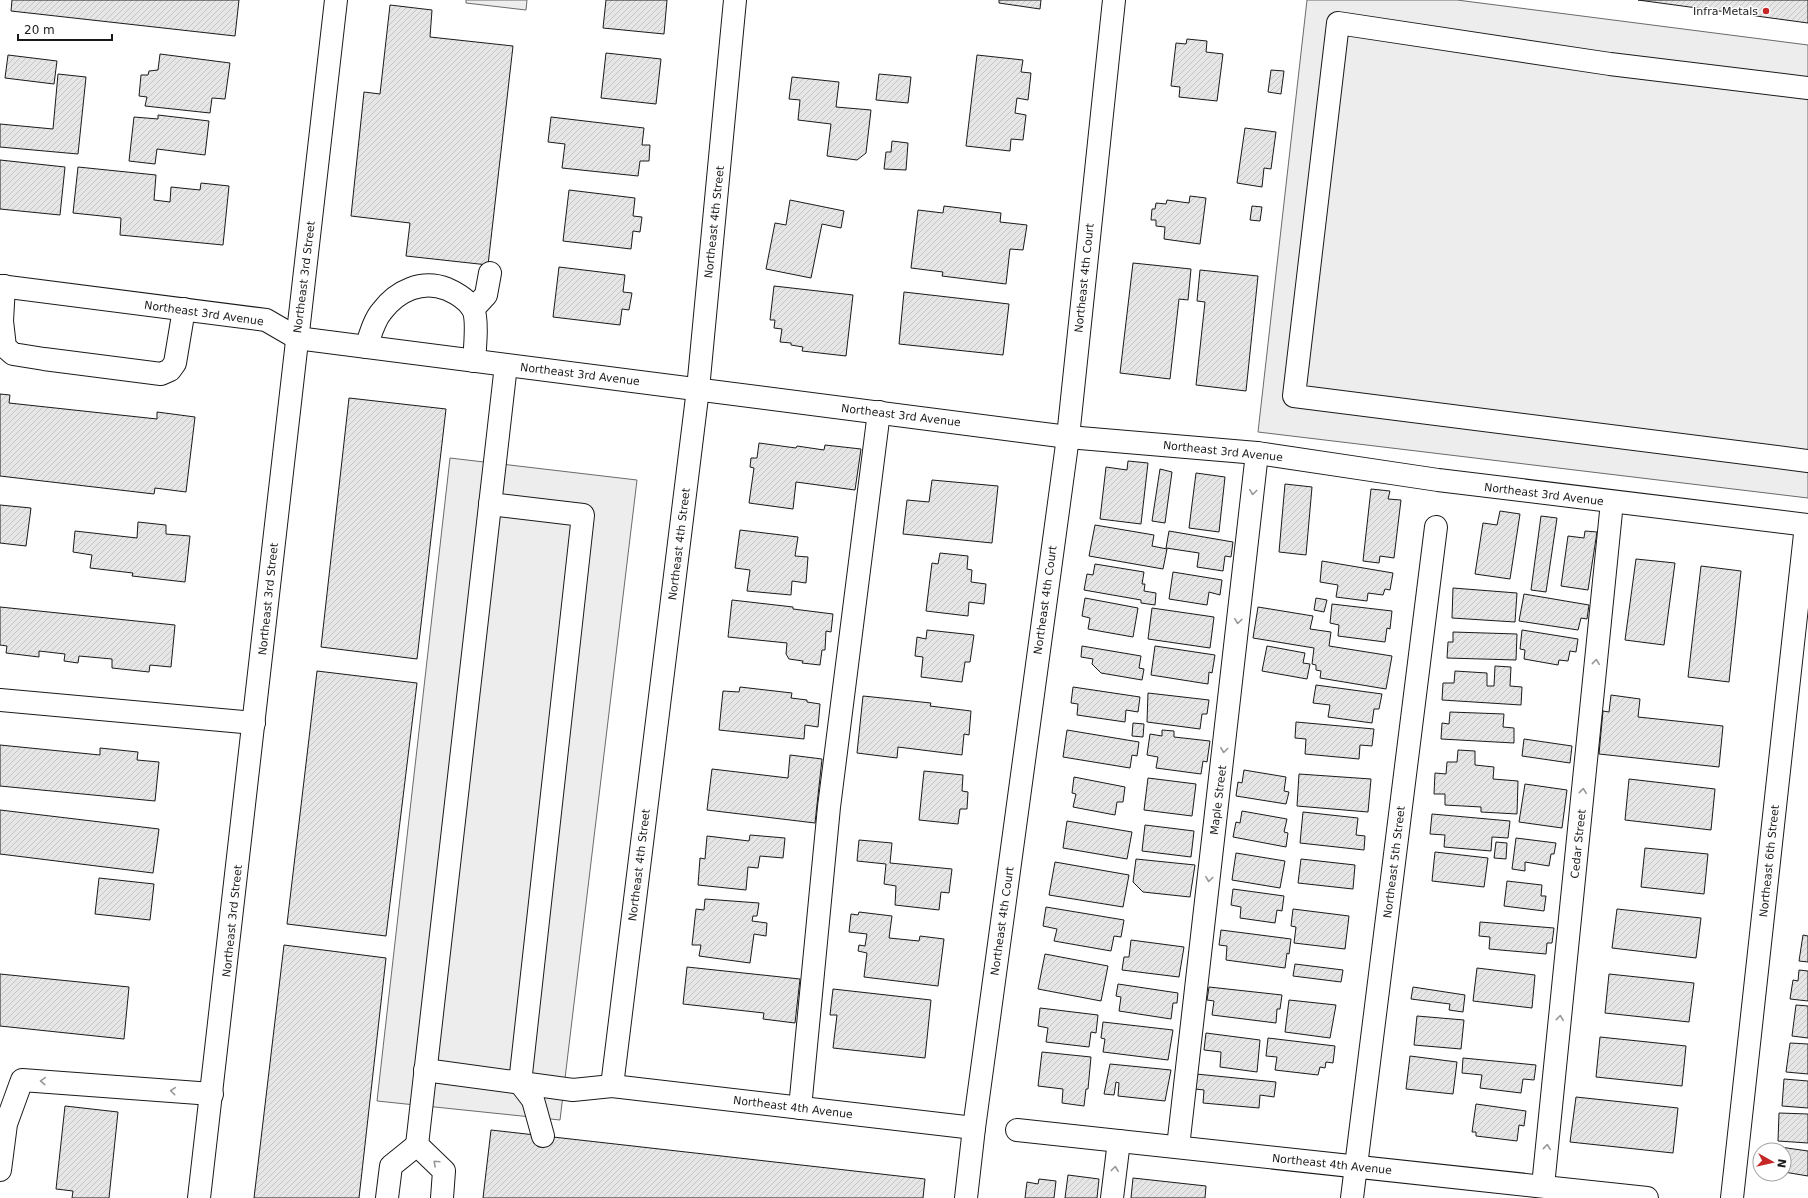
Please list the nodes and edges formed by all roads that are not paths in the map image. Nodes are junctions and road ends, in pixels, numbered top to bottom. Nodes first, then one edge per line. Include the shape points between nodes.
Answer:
1 (336, 0) edge
2 (735, 0) edge
3 (1114, 0) edge
4 (1808, 88) edge
5 (490, 273) dead end
6 (2, 286) edge
7 (184, 309) junction
8 (473, 309) junction
9 (297, 338) junction
10 (366, 347) junction
11 (474, 361) junction
12 (506, 365) junction
13 (698, 389) junction
14 (878, 412) junction
15 (1068, 436) junction
16 (1257, 453) junction
17 (1808, 461) edge
18 (1612, 502) junction
19 (490, 504) junction
20 (1807, 525) edge
21 (1436, 527) dead end
22 (0, 700) edge
23 (254, 723) junction
24 (425, 1070) junction
25 (520, 1083) junction
26 (612, 1086) junction
27 (212, 1094) junction
28 (800, 1108) junction
29 (974, 1128) junction
30 (1018, 1130) dead end
31 (543, 1136) dead end
32 (1119, 1141) junction
33 (417, 1145) junction
34 (1178, 1147) junction
35 (1355, 1167) junction
36 (0, 1170) edge
37 (1543, 1186) junction
38 (1494, 1189) edge
39 (199, 1198) edge
40 (388, 1198) edge
41 (442, 1198) edge
42 (966, 1198) edge
43 (1112, 1198) edge
44 (1352, 1198) edge
45 (1648, 1198) edge
46 (1732, 1198) edge

1 - 9 street, Northeast 3rd Street
2 - 13 street, Northeast 4th Street
3 - 15 street, Northeast 4th Court
4 - 17 street via 1610,64 1338,24 1294,396
5 - 8 street via 486,295
6 - 7 street, Northeast 3rd Avenue
6 - 7 street via 5,347 13,354 161,374 170,370 175,363
7 - 9 street, Northeast 3rd Avenue via 266,320
8 - 10 street via 459,294 441,287 420,286 398,294 381,312
8 - 11 street
9 - 10 street, Northeast 3rd Avenue
9 - 23 street, Northeast 3rd Street
10 - 11 street, Northeast 3rd Avenue
11 - 12 street, Northeast 3rd Avenue
12 - 13 street, Northeast 3rd Avenue
12 - 19 street
13 - 14 street, Northeast 3rd Avenue
13 - 26 street, Northeast 4th Street
14 - 15 street, Northeast 3rd Avenue
14 - 28 street via 829,808
15 - 16 street, Northeast 3rd Avenue
15 - 29 street, Northeast 4th Court
16 - 18 street, Northeast 3rd Avenue
16 -> 34 street, Maple Street
18 - 20 street, Northeast 3rd Avenue
37 -> 18 street, Cedar Street
19 - 24 street
19 - 25 street via 583,515
20 - 46 street, Northeast 6th Street
21 - 35 street, Northeast 5th Street
22 - 23 street
23 - 27 street, Northeast 3rd Street
24 - 25 street, Northeast 4th Avenue
24 - 33 street
25 - 26 street, Northeast 4th Avenue via 573,1090
25 - 31 street via 533,1100
26 - 28 street, Northeast 4th Avenue
27 -> 36 street via 22,1080 6,1124
27 - 39 street, Northeast 3rd Street
28 - 29 street, Northeast 4th Avenue
29 - 42 street, Northeast 4th Court
30 - 32 street, Northeast 4th Avenue
32 - 34 street, Northeast 4th Avenue
43 -> 32 street
33 - 40 street via 391,1166
41 -> 33 street via 444,1171
34 - 35 street, Northeast 4th Avenue
35 - 38 street, Northeast 4th Avenue
35 - 44 street, Northeast 5th Street
37 - 38 street, Northeast 4th Avenue
37 - 45 street, Northeast 4th Avenue

